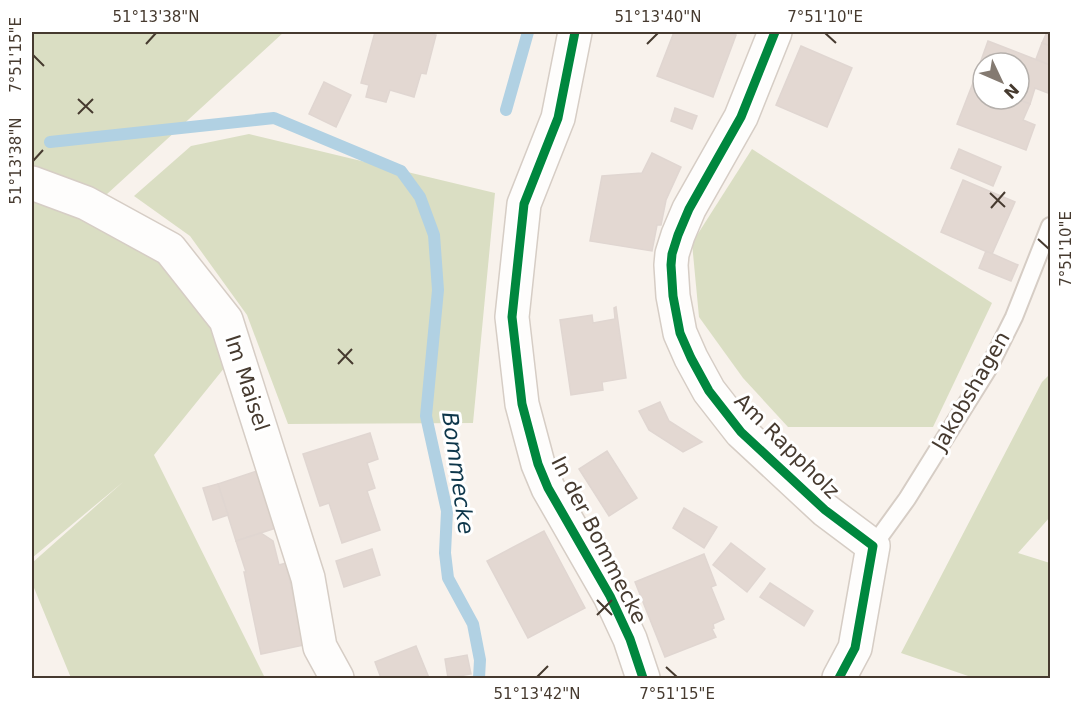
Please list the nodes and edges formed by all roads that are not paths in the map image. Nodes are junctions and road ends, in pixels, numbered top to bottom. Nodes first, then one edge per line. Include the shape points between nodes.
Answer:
1 (575, 32) edge
2 (775, 32) edge
3 (32, 183) edge
4 (1050, 226) edge
5 (873, 546) junction
6 (337, 678) edge
7 (643, 678) edge
8 (839, 678) edge

1 - 7 street, In der Bommecke via 558,118 524,204 512,317 522,404 538,464 610,596
2 - 5 street, Am Rappholz via 741,117 678,235 670,265 680,333 709,392 741,432 825,510
3 - 6 street, Im Maisel via 86,203 170,249 226,320 308,578 320,646
4 - 5 lane, Jakobshagen via 1014,317 988,369
5 - 8 street via 855,648

